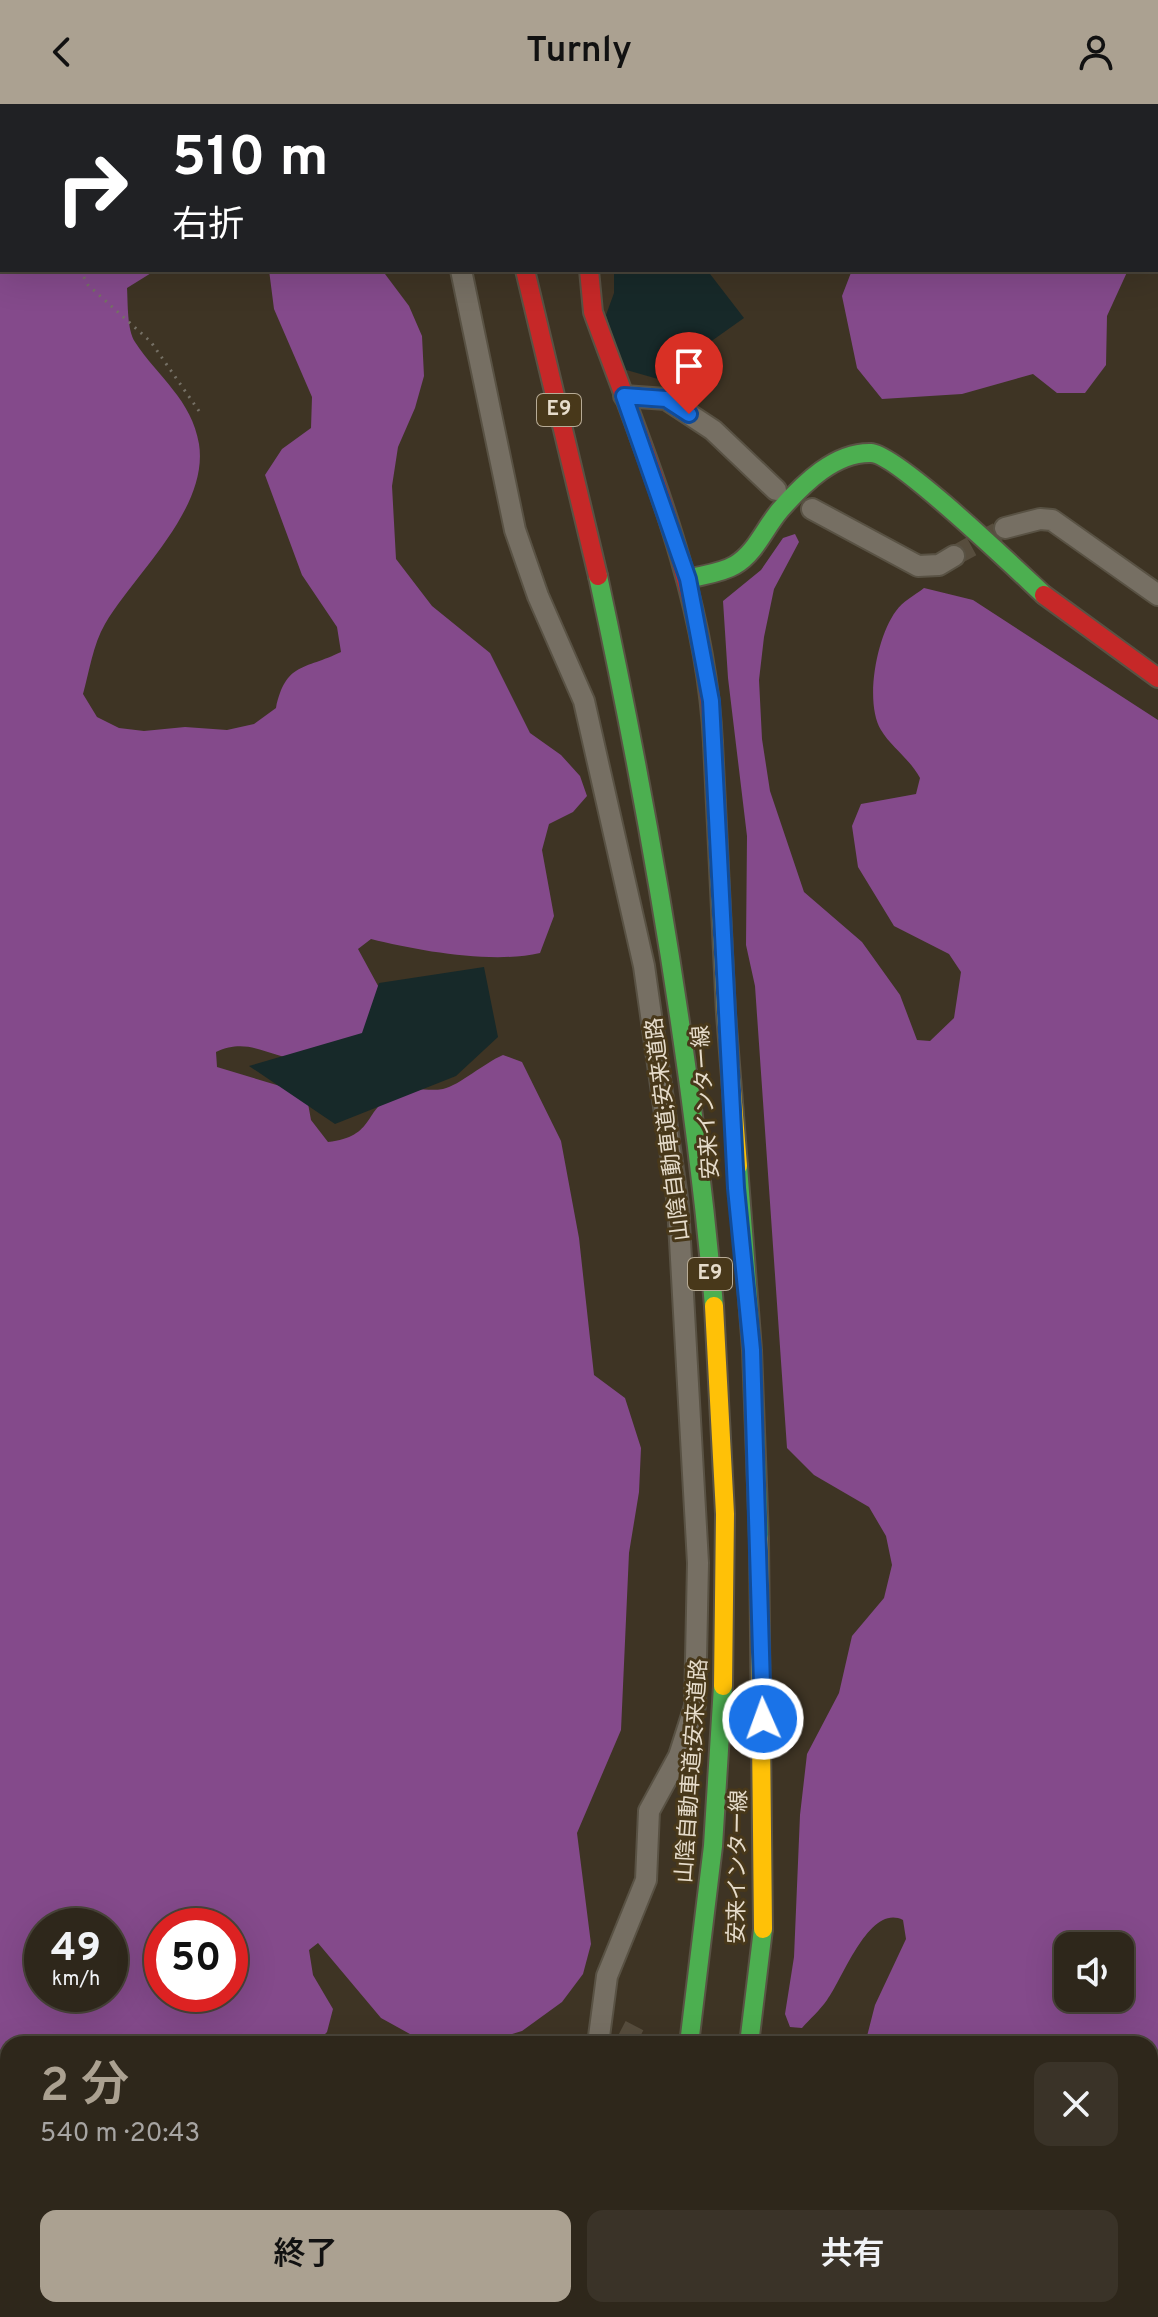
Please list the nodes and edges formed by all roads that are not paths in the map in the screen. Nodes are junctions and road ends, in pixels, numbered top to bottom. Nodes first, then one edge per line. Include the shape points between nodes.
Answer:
1 (461, 272) edge
2 (526, 272) edge
3 (589, 272) edge
4 (624, 396) junction
5 (776, 490) dead end
6 (812, 509) dead end
7 (1005, 528) tunnel mouth
8 (954, 556) tunnel mouth
9 (688, 579) junction
10 (1158, 595) edge
11 (1158, 678) edge
12 (601, 2020) junction
13 (621, 2030) tunnel mouth
14 (599, 2036) edge
15 (690, 2036) edge
16 (750, 2036) edge

1 - 12 street via 515,530 588,716 644,966 678,1205 698,1563 695,1706 679,1756 649,1811 646,1880 607,1976
2 - 15 main road, 山陰自動車道;安来道路 / E9 via 583,512 642,796 681,1027 705,1224 725,1513 724,1655 708,1903
3 - 4 main road, 安来インター線 via 593,312
4 - 5 street via 666,399 713,430
4 - 9 main road, 安来インター線
6 - 8 street via 918,566 939,565
7 - 10 street via 1052,520
9 - 11 main road via 734,566 816,475 848,455 874,453 909,472 1061,609
9 - 16 main road, 安来インター線 via 711,701 728,1062 758,1485 763,1939
12 - 13 street
12 - 14 street

